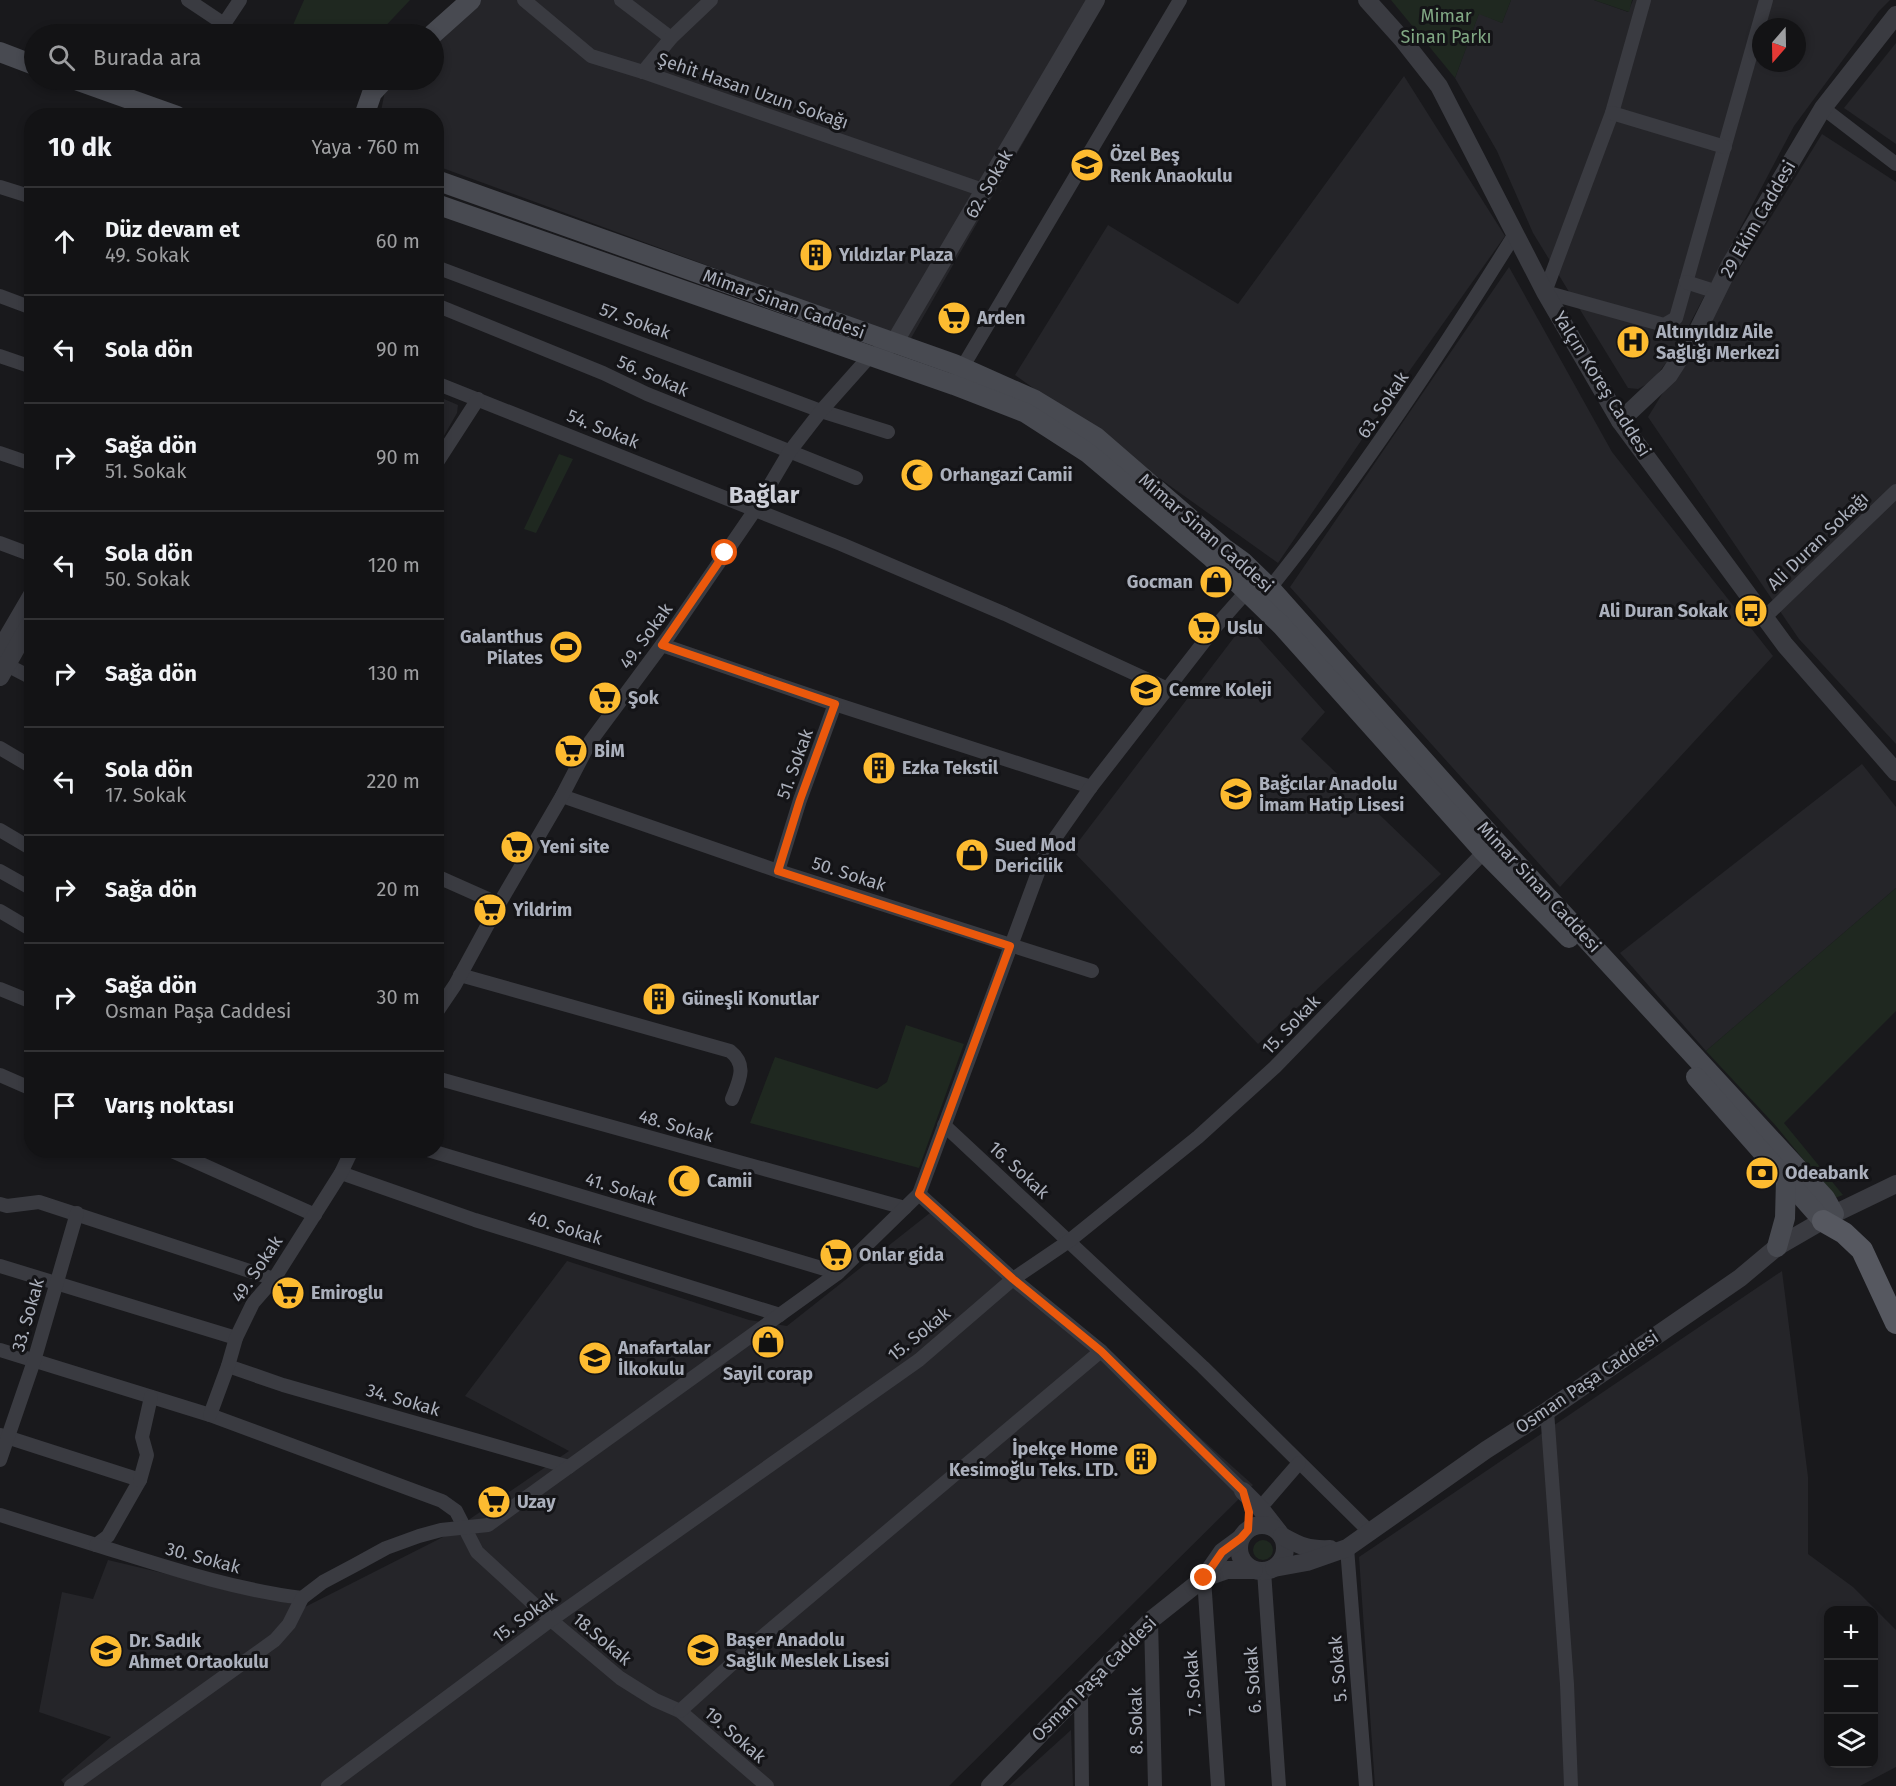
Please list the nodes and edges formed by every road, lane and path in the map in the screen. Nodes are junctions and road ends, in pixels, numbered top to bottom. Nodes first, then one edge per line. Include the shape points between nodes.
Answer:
1 (188, 0) edge
2 (240, 0) edge
3 (471, 0) edge
4 (524, 0) edge
5 (621, 0) edge
6 (711, 0) edge
7 (1096, 0) edge
8 (1180, 0) edge
9 (1367, 0) edge
10 (1644, 0) edge
11 (1766, 0) edge
12 (1896, 15) edge
13 (444, 24) edge
14 (671, 38) junction
15 (0, 52) edge
16 (24, 60) edge
17 (643, 72) junction
18 (104, 90) edge
19 (375, 90) edge
20 (155, 108) edge
21 (367, 108) edge
22 (1824, 108) junction
23 (1612, 113) junction
24 (1725, 147) junction
25 (1896, 164) edge
26 (444, 183) edge
27 (0, 187) edge
28 (986, 191) junction
29 (24, 194) edge
30 (444, 207) edge
31 (1515, 234) junction
32 (444, 270) edge
33 (1686, 282) junction
34 (1545, 292) junction
35 (1717, 292) junction
36 (0, 296) edge
37 (24, 305) edge
38 (444, 308) edge
39 (894, 343) junction
40 (0, 356) edge
41 (870, 357) junction
42 (24, 364) edge
43 (962, 368) junction
44 (444, 385) edge
45 (478, 399) junction
46 (821, 411) junction
47 (1620, 421) junction
48 (888, 432) dead end
49 (790, 451) junction
50 (444, 452) edge
51 (0, 453) edge
52 (24, 461) edge
53 (856, 478) dead end
54 (1896, 491) edge
55 (755, 510) junction
56 (0, 543) edge
57 (24, 552) edge
58 (1270, 588) junction
59 (1247, 591) junction
60 (24, 612) edge
61 (1764, 618) junction
62 (24, 631) edge
63 (662, 645) junction
64 (2, 660) edge
65 (24, 673) edge
66 (1168, 689) junction
67 (835, 704) junction
68 (0, 748) edge
69 (24, 762) edge
70 (1896, 772) edge
71 (1091, 787) junction
72 (562, 796) junction
73 (0, 830) edge
74 (24, 844) edge
75 (1484, 852) junction
76 (0, 871) edge
77 (778, 871) junction
78 (444, 880) edge
79 (24, 884) edge
80 (499, 904) junction
81 (0, 911) edge
82 (24, 925) edge
83 (1010, 946) junction
84 (1092, 971) dead end
85 (460, 975) junction
86 (0, 989) edge
87 (24, 999) edge
88 (444, 1000) edge
89 (0, 1075) edge
90 (444, 1080) edge
91 (24, 1086) edge
92 (732, 1099) dead end
93 (944, 1125) junction
94 (444, 1155) edge
95 (188, 1158) edge
96 (348, 1158) edge
97 (341, 1173) junction
98 (1786, 1179) junction
99 (1896, 1184) edge
100 (919, 1194) junction
101 (0, 1204) edge
102 (905, 1208) junction
103 (76, 1213) junction
104 (315, 1215) junction
105 (1828, 1217) junction
106 (1069, 1241) junction
107 (1777, 1247) junction
108 (0, 1266) edge
109 (838, 1273) junction
110 (274, 1279) junction
111 (1013, 1279) junction
112 (55, 1284) junction
113 (780, 1315) junction
114 (1896, 1323) edge
115 (236, 1338) junction
116 (0, 1350) edge
117 (1101, 1351) junction
118 (34, 1361) junction
119 (228, 1366) junction
120 (151, 1397) junction
121 (1547, 1411) junction
122 (210, 1415) junction
123 (4, 1436) edge
124 (0, 1460) edge
125 (1299, 1462) junction
126 (569, 1467) junction
127 (140, 1480) junction
128 (1243, 1491) junction
129 (1260, 1508) junction
130 (0, 1515) edge
131 (464, 1528) junction
132 (1371, 1533) junction
133 (1244, 1534) junction
134 (1280, 1534) junction
135 (96, 1545) junction
136 (1347, 1548) junction
137 (1264, 1570) junction
138 (1204, 1578) junction
139 (302, 1598) junction
140 (551, 1620) junction
141 (1151, 1620) junction
142 (1081, 1692) junction
143 (680, 1711) junction
144 (71, 1786) edge
145 (328, 1786) edge
146 (767, 1786) edge
147 (990, 1786) edge
148 (1082, 1786) edge
149 (1155, 1786) edge
150 (1218, 1786) edge
151 (1279, 1786) edge
152 (1366, 1786) edge
153 (1570, 1786) edge

1 - 2 street via 224,24
3 - 13 main road
4 - 17 street, Şehit Hasan Uzun Sokağı via 591,56
5 - 14 street
6 - 14 street
7 - 28 street, 62. Sokak
8 - 43 street
9 - 31 street, Yalçın Koreş Caddesi via 1438,86
10 - 23 street
11 - 24 street
12 - 22 street, 29 Ekim Caddesi
14 - 17 street
15 - 16 main road
17 - 28 street, Şehit Hasan Uzun Sokağı
18 - 20 main road
19 - 21 main road
22 - 25 street
22 - 35 street, 29 Ekim Caddesi
23 - 24 street
23 - 34 street
24 - 33 street
26 - 39 main road, Mimar Sinan Caddesi
27 - 29 street
28 - 39 street, 62. Sokak
30 - 41 main road, Mimar Sinan Caddesi
31 - 34 street, Yalçın Koreş Caddesi
31 - 58 street, 63. Sokak via 1368,459
32 - 46 street, 57. Sokak
33 - 34 street via 1676,318 1664,325
33 - 35 street
34 - 47 street, Yalçın Koreş Caddesi
35 - 47 street, 29 Ekim Caddesi via 1669,375
36 - 37 street
38 - 49 street, 56. Sokak
39 - 41 street, 62. Sokak
39 - 43 main road, Mimar Sinan Caddesi
40 - 42 street
41 - 46 street, 49. Sokak
41 - 59 main road, Mimar Sinan Caddesi via 1026,413 1088,453
43 - 58 main road, Mimar Sinan Caddesi via 1035,400 1096,437
44 - 45 street, 54. Sokak
45 - 50 street
45 - 55 street, 54. Sokak
46 - 48 street, 57. Sokak
46 - 49 street, 49. Sokak
47 - 61 street, Yalçın Koreş Caddesi
49 - 53 street, 56. Sokak
49 - 55 street, 49. Sokak
51 - 52 street
54 - 61 street, Ali Duran Sokağı
55 - 63 street, 49. Sokak
55 - 66 street, 54. Sokak via 1005,614
56 - 57 street
58 - 59 street
58 - 105 main road, Mimar Sinan Caddesi via 1494,839 1825,1197
59 - 66 street
59 - 75 main road, Mimar Sinan Caddesi
60 - 64 street
61 - 70 street, Yalçın Koreş Caddesi
62 - 64 street
63 - 67 street
63 - 72 street, 49. Sokak via 590,742
64 - 65 street
66 - 71 street
67 - 71 street
67 - 77 street, 51. Sokak
68 - 69 street
71 - 83 street via 1046,851
72 - 77 street, 50. Sokak
72 - 80 street, 49. Sokak
73 - 74 street
75 - 98 main road, Mimar Sinan Caddesi via 1600,970
75 - 106 street, 15. Sokak via 1275,1067 1198,1137
76 - 79 street
77 - 83 street, 50. Sokak
78 - 80 street
80 - 85 street, 49. Sokak
81 - 82 street
83 - 84 street, 50. Sokak
83 - 93 street
85 - 88 street, 49. Sokak
85 - 92 street via 730,1051 741,1065
86 - 87 street
89 - 91 street
90 - 102 street, 48. Sokak
93 - 100 street
93 - 106 street, 16. Sokak
94 - 109 street, 41. Sokak
95 - 104 street
96 - 97 street, 49. Sokak
97 - 104 street, 49. Sokak
97 - 113 street, 40. Sokak via 476,1220
98 - 105 main road, Mimar Sinan Caddesi
98 - 107 main road via 1785,1218
99 - 105 street, Osman Paşa Caddesi
100 - 102 street
100 - 111 street
101 - 103 street via 39,1202
102 - 109 street
103 - 110 street
103 - 112 street, 33. Sokak
104 - 110 street, 49. Sokak
105 - 107 street, Osman Paşa Caddesi
105 - 114 main road via 1862,1250
106 - 111 street, 15. Sokak
106 - 125 street, 16. Sokak
107 - 121 street, Osman Paşa Caddesi via 1740,1278
108 - 112 street
109 - 113 street
110 - 115 street, 49. Sokak via 253,1303
111 - 117 street
111 - 140 street, 15. Sokak via 919,1360
112 - 115 street
112 - 118 street, 33. Sokak
113 - 126 street
115 - 119 street, 49. Sokak
116 - 118 street, 18.Sokak
117 - 128 street
117 - 143 street via 756,1642
118 - 120 street, 18.Sokak
118 - 123 street, 33. Sokak
119 - 122 street, 49. Sokak
119 - 126 street, 34. Sokak
120 - 122 street, 18.Sokak
120 - 127 street via 142,1437 147,1455
121 - 132 street, Osman Paşa Caddesi
121 - 153 street via 1567,1684
122 - 131 street, 18.Sokak via 442,1501 456,1511
123 - 124 street, 33. Sokak
123 - 127 street
125 - 129 street
125 - 132 street, 16. Sokak
126 - 131 street via 488,1525
127 - 135 street via 108,1536
128 - 129 street
128 - 133 street via 1249,1512
129 - 134 street
130 - 135 street, 30. Sokak
131 - 139 street via 441,1530 386,1548 323,1582
131 - 140 street, 18.Sokak via 477,1552
132 - 136 street, Osman Paşa Caddesi
133 - 134 street via 1260,1525 1273,1527
133 - 137 street via 1240,1555
133 - 138 street, Osman Paşa Caddesi via 1222,1552
134 - 136 street via 1301,1547
134 - 137 street via 1285,1554 1279,1564
135 - 139 street, 30. Sokak via 201,1578
136 - 137 street, Osman Paşa Caddesi via 1306,1562
136 - 152 street, 5. Sokak
137 - 138 street, Osman Paşa Caddesi via 1227,1570
137 - 151 street, 6. Sokak
138 - 141 street, Osman Paşa Caddesi
138 - 150 street, 7. Sokak
139 - 144 street via 289,1624 275,1640
140 - 143 street, 18.Sokak via 620,1678
140 - 145 street, 15. Sokak
141 - 142 street, Osman Paşa Caddesi
141 - 149 street, 8. Sokak
142 - 147 street, Osman Paşa Caddesi
142 - 148 street
143 - 146 street, 19. Sokak

